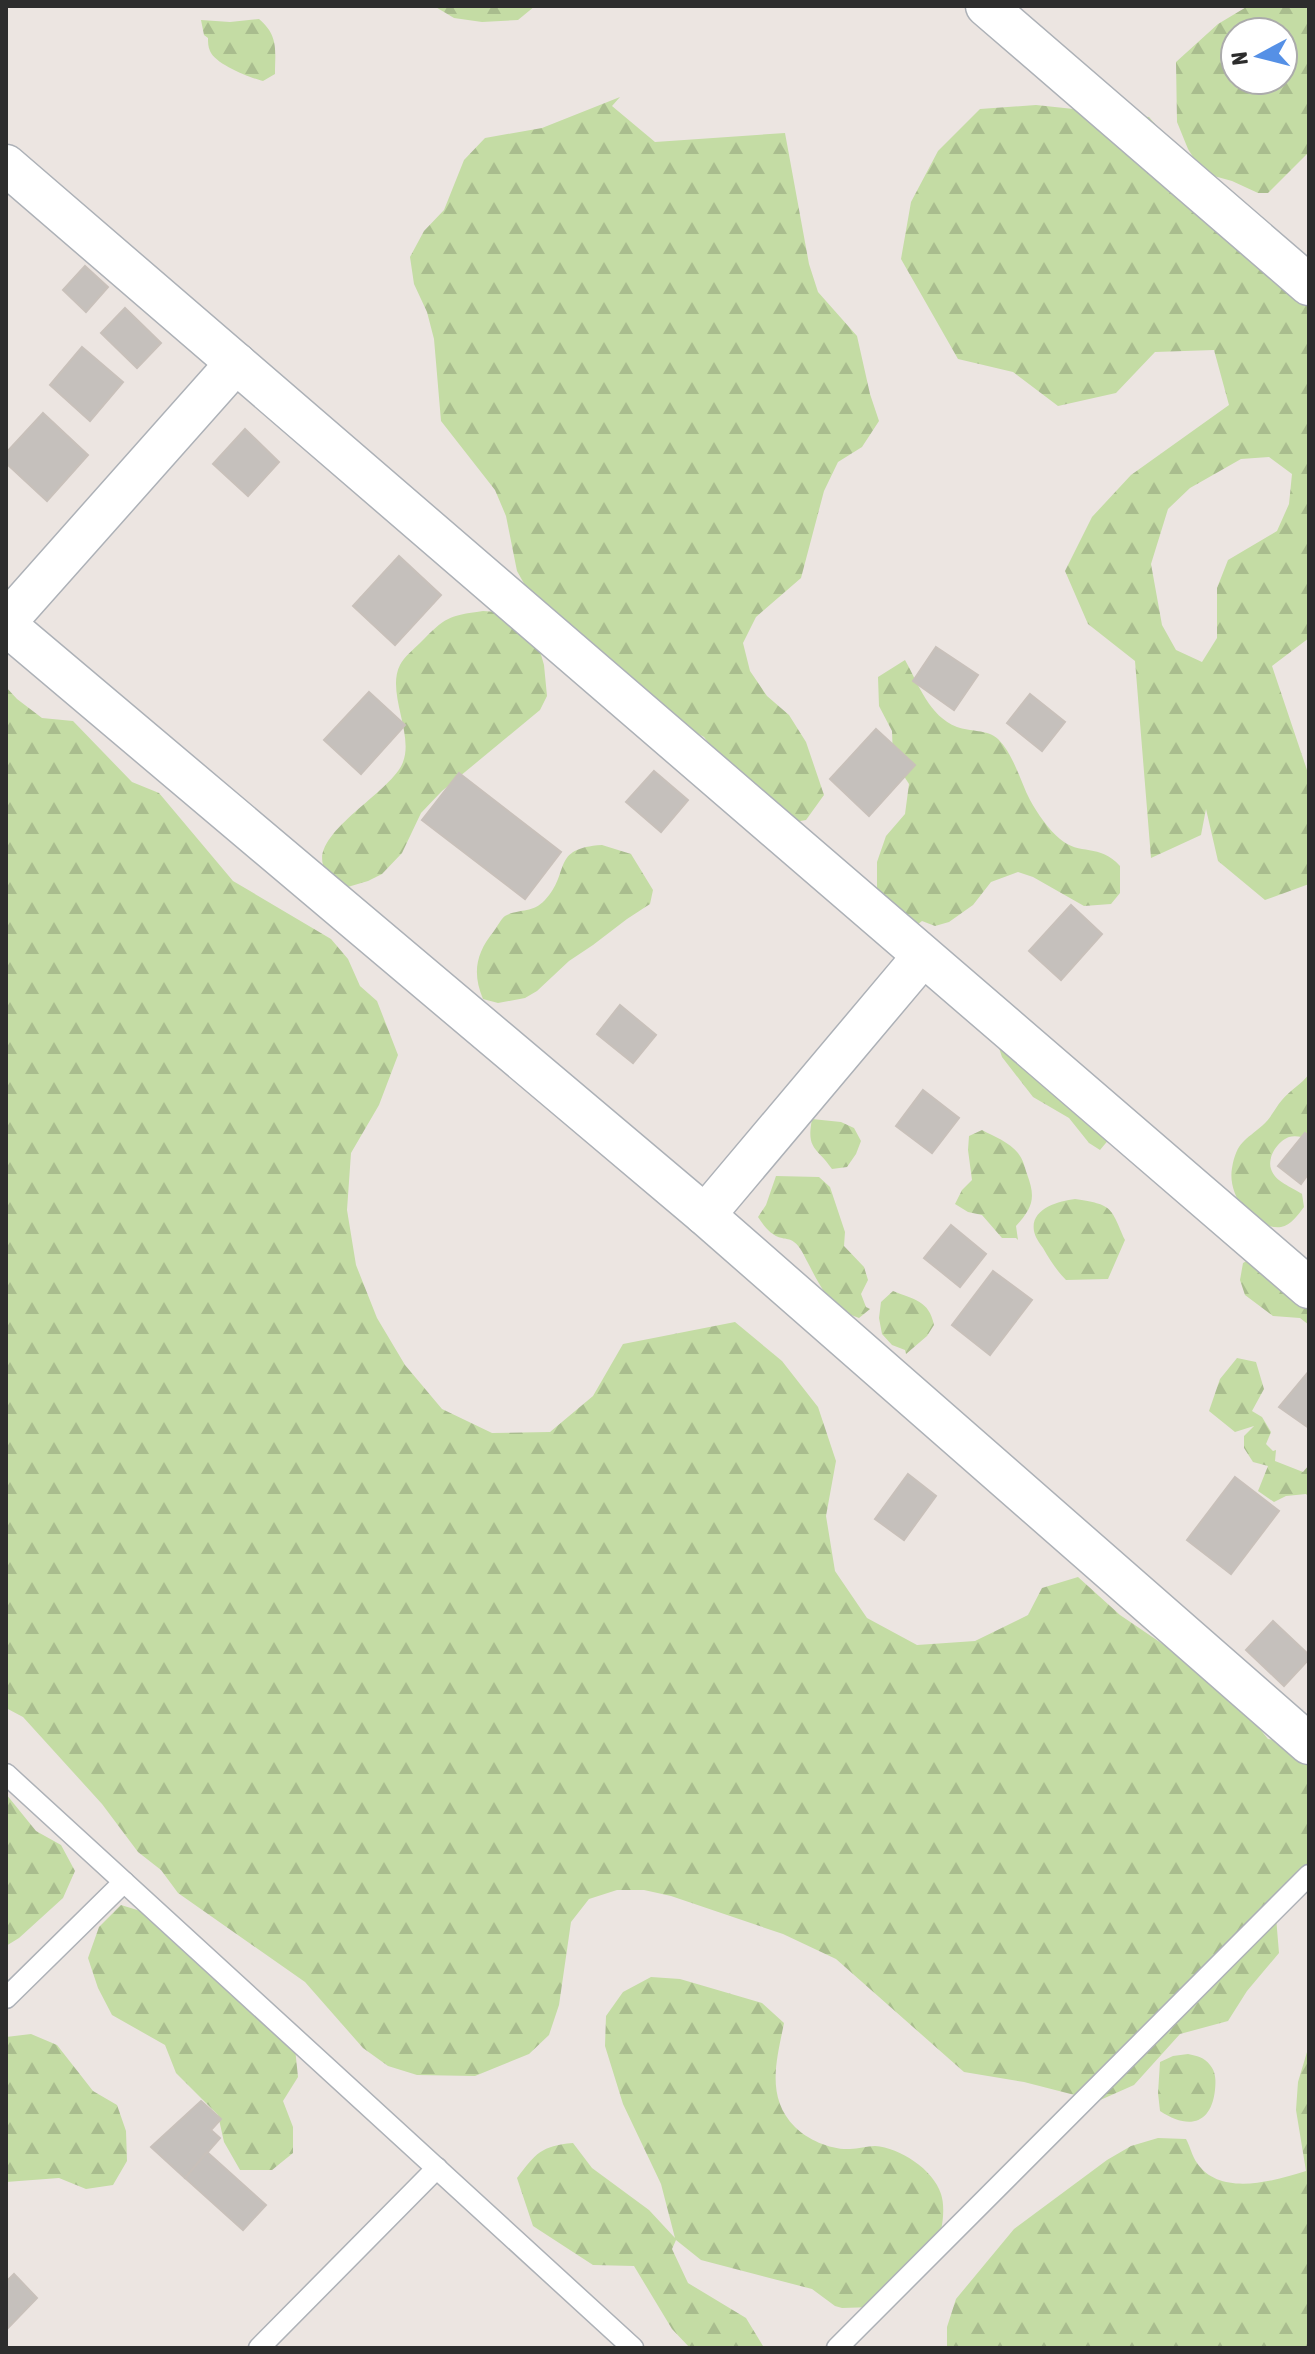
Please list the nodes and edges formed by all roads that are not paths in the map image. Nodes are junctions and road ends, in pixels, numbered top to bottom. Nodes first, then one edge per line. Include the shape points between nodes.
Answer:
1 (986, 6) edge
2 (6, 165) edge
3 (1309, 285) edge
4 (236, 363) junction
5 (6, 624) edge
6 (923, 956) junction
7 (705, 1215) junction
8 (1309, 1288) edge
9 (1309, 1744) edge
10 (6, 1774) edge
11 (1309, 1875) edge
12 (124, 1882) junction
13 (6, 1998) edge
14 (437, 2168) junction
15 (259, 2348) edge
16 (633, 2348) edge
17 (837, 2348) edge

1 - 3 street
2 - 4 street
4 - 5 street
4 - 6 street
5 - 7 street
6 - 7 street
6 - 8 street
7 - 9 street
10 - 12 lane
11 - 17 lane
12 - 13 lane
12 - 14 lane
14 - 15 lane
14 - 16 lane

